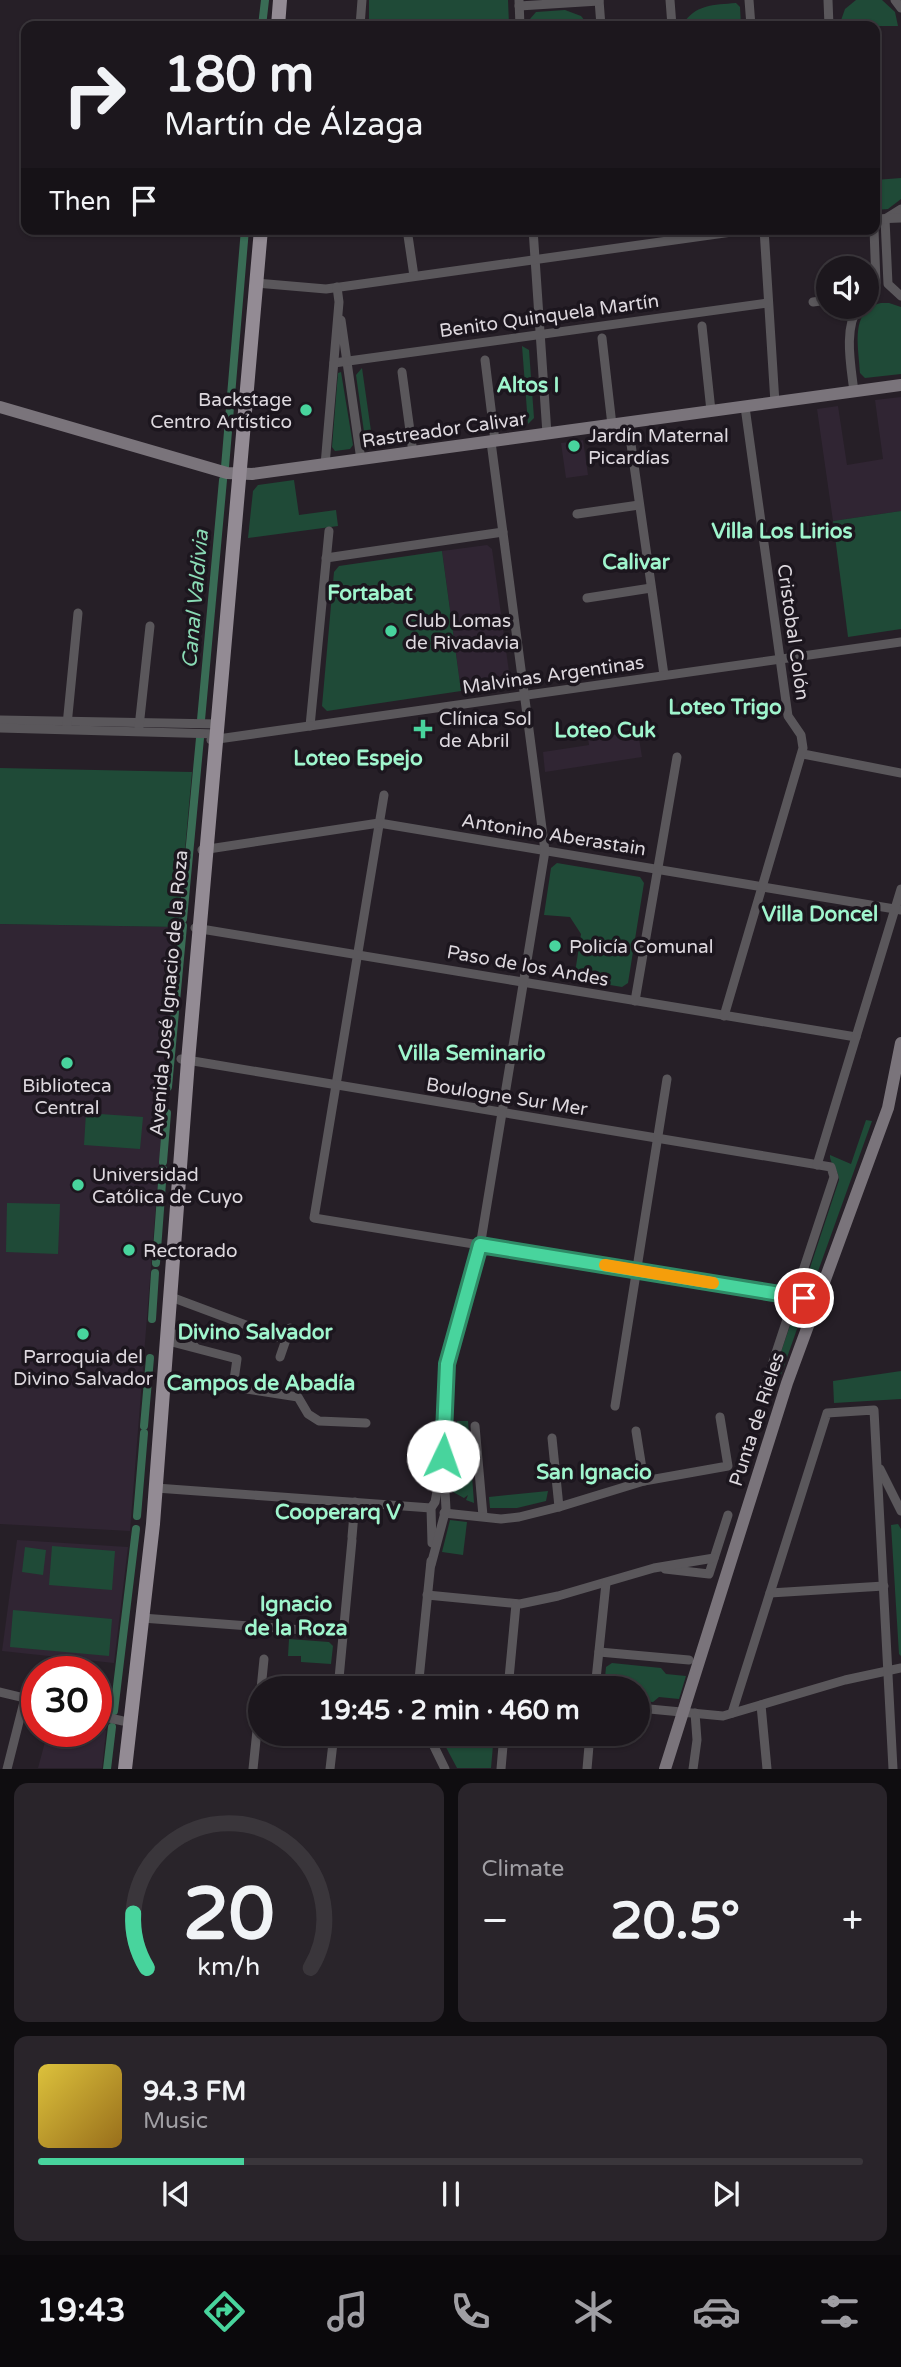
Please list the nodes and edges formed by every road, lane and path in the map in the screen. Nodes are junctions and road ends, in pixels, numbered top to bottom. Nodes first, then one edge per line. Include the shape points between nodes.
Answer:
1 (280, 0) edge
2 (362, 0) edge
3 (599, 0) edge
4 (670, 0) edge
5 (749, 0) edge
6 (828, 0) edge
7 (895, 0) edge
8 (519, 3) edge
9 (901, 8) edge
10 (278, 21) edge
11 (360, 21) edge
12 (520, 21) edge
13 (601, 21) edge
14 (672, 21) edge
15 (751, 21) edge
16 (829, 21) edge
17 (901, 209) edge
18 (901, 218) edge
19 (880, 219) edge
20 (260, 235) edge
21 (408, 235) edge
22 (533, 235) edge
23 (679, 235) edge
24 (764, 235) edge
25 (874, 235) edge
26 (875, 256) edge
27 (535, 259) junction
28 (414, 276) junction
29 (256, 283) junction
30 (337, 287) junction
31 (879, 295) edge
32 (901, 296) edge
33 (339, 302) junction
34 (813, 302) dead end
35 (816, 302) edge
36 (768, 303) junction
37 (852, 319) edge
38 (702, 326) dead end
39 (540, 334) junction
40 (602, 338) dead end
41 (485, 360) dead end
42 (347, 361) junction
43 (334, 363) junction
44 (402, 372) dead end
45 (901, 385) edge
46 (854, 392) junction
47 (775, 403) junction
48 (0, 407) edge
49 (745, 407) junction
50 (711, 411) junction
51 (628, 423) junction
52 (612, 425) junction
53 (547, 434) junction
54 (493, 442) junction
55 (413, 453) junction
56 (361, 460) junction
57 (325, 465) junction
58 (239, 474) junction
59 (639, 505) junction
60 (577, 514) dead end
61 (328, 531) dead end
62 (503, 532) junction
63 (326, 558) junction
64 (652, 588) junction
65 (587, 598) dead end
66 (78, 613) dead end
67 (150, 626) dead end
68 (901, 642) edge
69 (780, 659) junction
70 (664, 676) junction
71 (524, 695) junction
72 (0, 720) edge
73 (67, 726) junction
74 (310, 726) junction
75 (139, 727) junction
76 (0, 728) edge
77 (208, 731) junction
78 (803, 754) junction
79 (677, 757) dead end
80 (901, 773) edge
81 (384, 795) dead end
82 (379, 823) junction
83 (204, 849) junction
84 (545, 851) junction
85 (658, 869) junction
86 (763, 887) junction
87 (901, 889) edge
88 (898, 909) edge
89 (197, 928) junction
90 (358, 955) junction
91 (524, 982) junction
92 (635, 1001) junction
93 (724, 1016) junction
94 (856, 1037) junction
95 (901, 1043) edge
96 (185, 1060) junction
97 (667, 1079) dead end
98 (336, 1085) junction
99 (502, 1112) junction
100 (658, 1138) junction
101 (817, 1165) junction
102 (480, 1245) junction
103 (636, 1270) junction
104 (796, 1296) junction
105 (171, 1297) junction
106 (817, 1300) junction
107 (290, 1328) dead end
108 (168, 1336) junction
109 (286, 1340) junction
110 (280, 1357) dead end
111 (765, 1386) dead end
112 (615, 1406) dead end
113 (720, 1418) dead end
114 (366, 1423) dead end
115 (475, 1426) dead end
116 (636, 1431) dead end
117 (552, 1438) dead end
118 (878, 1464) junction
119 (644, 1481) junction
120 (156, 1488) junction
121 (355, 1502) junction
122 (559, 1507) junction
123 (440, 1509) junction
124 (901, 1511) edge
125 (728, 1515) dead end
126 (479, 1516) junction
127 (714, 1558) junction
128 (654, 1568) junction
129 (606, 1583) junction
130 (884, 1586) junction
131 (770, 1593) junction
132 (427, 1595) junction
133 (516, 1604) junction
134 (142, 1618) junction
135 (343, 1633) junction
136 (599, 1652) junction
137 (264, 1659) dead end
138 (689, 1660) dead end
139 (901, 1668) edge
140 (889, 1671) junction
141 (262, 1676) edge
142 (339, 1676) edge
143 (419, 1676) edge
144 (509, 1676) edge
145 (596, 1676) edge
146 (0, 1692) edge
147 (21, 1697) edge
148 (761, 1705) junction
149 (650, 1709) edge
150 (689, 1713) junction
151 (732, 1713) junction
152 (21, 1714) edge
153 (112, 1718) edge
154 (123, 1721) junction
155 (255, 1746) edge
156 (333, 1746) edge
157 (434, 1746) edge
158 (503, 1746) edge
159 (589, 1746) edge
160 (895, 1762) edge
161 (7, 1769) edge
162 (117, 1769) edge
163 (125, 1769) edge
164 (253, 1769) edge
165 (330, 1769) edge
166 (446, 1769) edge
167 (500, 1769) edge
168 (587, 1769) edge
169 (665, 1769) edge
170 (693, 1769) edge
171 (767, 1769) edge

1 - 10 main road
2 - 11 street
3 - 8 street
3 - 13 street
4 - 14 street
5 - 15 street
6 - 16 street
7 - 9 street
8 - 12 street
17 - 19 street
18 - 19 street
19 - 32 street via 888,284
20 - 29 main road, Avenida José Ignacio de la Roza
21 - 28 street
22 - 27 street
23 - 27 street
24 - 36 street
25 - 26 street
27 - 28 street
27 - 39 street
28 - 30 street
29 - 30 street
29 - 58 main road, Avenida José Ignacio de la Roza
30 - 33 street
31 - 32 street
33 - 42 street
33 - 43 street
34 - 35 street
36 - 39 street, Benito Quinquela Martín
36 - 47 street
37 - 46 street
38 - 50 street
39 - 42 street, Benito Quinquela Martín
39 - 53 street
40 - 52 street
41 - 54 street
42 - 43 street, Benito Quinquela Martín
42 - 56 street
43 - 57 street
44 - 55 street
45 - 46 main road, Rastreador Calivar
46 - 47 main road, Rastreador Calivar
47 - 49 main road, Rastreador Calivar
48 - 58 main road, Rastreador Calivar
49 - 50 main road, Rastreador Calivar
49 - 69 street, Cristobal Colón
50 - 51 main road, Rastreador Calivar
51 - 52 main road, Rastreador Calivar
51 - 59 street
52 - 53 main road, Rastreador Calivar
53 - 54 main road, Rastreador Calivar
54 - 55 main road, Rastreador Calivar
54 - 62 street
55 - 56 main road, Rastreador Calivar
56 - 57 main road, Rastreador Calivar
57 - 58 main road, Rastreador Calivar
58 - 77 main road, Avenida José Ignacio de la Roza via 232,487
59 - 60 street
59 - 64 street
61 - 63 street
62 - 63 street
62 - 71 street
63 - 74 street
64 - 65 street
64 - 70 street
66 - 73 street
67 - 75 street
68 - 69 street, Malvinas Argentinas
69 - 70 street, Malvinas Argentinas
69 - 78 street, Cristobal Colón via 789,716 802,735
70 - 71 street, Malvinas Argentinas
71 - 74 street, Malvinas Argentinas
71 - 84 street
72 - 73 street, Malvinas Argentinas
73 - 75 street, Malvinas Argentinas
73 - 76 street, Malvinas Argentinas
74 - 77 street, Malvinas Argentinas
75 - 77 street, Malvinas Argentinas
77 - 83 main road, Avenida José Ignacio de la Roza
78 - 80 street
78 - 86 street
79 - 85 street
81 - 82 street
82 - 83 street, Antonino Aberastain
82 - 84 street, Antonino Aberastain
82 - 90 street
83 - 89 main road, Avenida José Ignacio de la Roza
84 - 85 street, Antonino Aberastain
84 - 91 street
85 - 86 street, Antonino Aberastain
85 - 92 street
86 - 88 street, Antonino Aberastain
86 - 93 street
87 - 88 street
88 - 94 street
89 - 90 street, Paso de los Andes
89 - 96 main road, Avenida José Ignacio de la Roza
90 - 91 street, Paso de los Andes
90 - 98 street
91 - 92 street, Paso de los Andes
91 - 99 street
92 - 93 street, Paso de los Andes
93 - 94 street, Paso de los Andes
94 - 101 street
95 - 106 main road, Punta de Rieles via 882,1126
96 - 98 street, Boulogne Sur Mer
96 - 105 main road, Avenida José Ignacio de la Roza
96 - 154 main road, Avenida José Ignacio de la Roza
97 - 100 street
98 - 99 street, Boulogne Sur Mer
98 - 102 street via 314,1218
99 - 100 street, Boulogne Sur Mer
99 - 102 street
100 - 101 street, Boulogne Sur Mer
100 - 103 street
101 - 104 street, Boulogne Sur Mer via 834,1170 834,1177
102 - 103 street
102 - 123 street via 447,1364
103 - 104 street
103 - 112 street
104 - 106 street
104 - 111 street
105 - 108 main road, Avenida José Ignacio de la Roza
105 - 109 street
106 - 150 main road, Punta de Rieles via 783,1392
107 - 109 street
108 - 114 street via 237,1359 233,1387 294,1396 319,1421
108 - 120 main road, Avenida José Ignacio de la Roza
109 - 110 street
113 - 119 street via 728,1466
115 - 126 street
116 - 119 street
117 - 122 street
118 - 124 street
118 - 130 street
118 - 131 street via 874,1410 827,1413
119 - 122 street
120 - 121 street
120 - 134 main road, Avenida José Ignacio de la Roza
121 - 123 street
121 - 135 street
122 - 126 street via 502,1519
123 - 126 street
123 - 132 street
125 - 127 street
127 - 128 street
127 - 128 street via 709,1574
128 - 129 street
129 - 133 street
129 - 136 street
130 - 131 street
130 - 140 street
131 - 151 street
132 - 133 street
132 - 143 street
133 - 144 street
134 - 135 street
134 - 163 main road, Avenida José Ignacio de la Roza
135 - 142 street
136 - 138 street
136 - 145 street
137 - 141 street
139 - 140 street
140 - 148 street
140 - 160 street
146 - 147 street
148 - 151 street
148 - 171 street
149 - 150 street
150 - 151 street
150 - 169 main road, Punta de Rieles
150 - 170 street via 697,1740
152 - 161 street
153 - 154 street
154 - 162 main road, Avenida José Ignacio de la Roza
155 - 164 street
156 - 165 street
157 - 166 street
158 - 167 street
159 - 168 street

